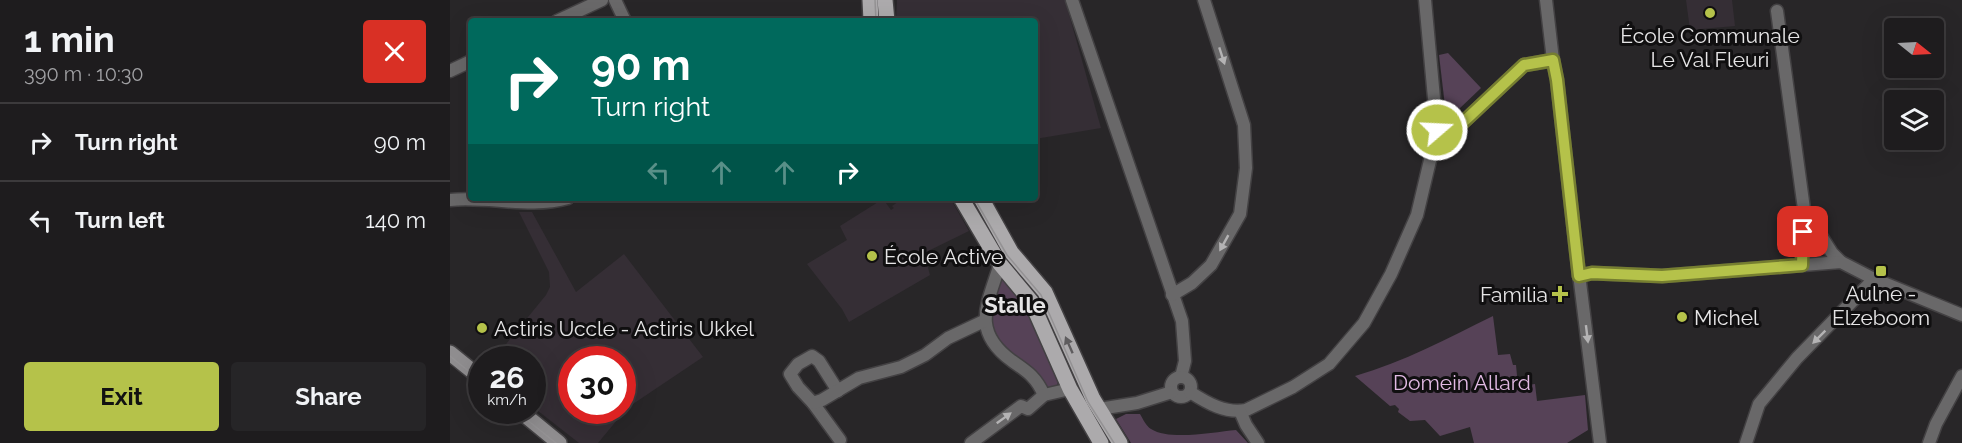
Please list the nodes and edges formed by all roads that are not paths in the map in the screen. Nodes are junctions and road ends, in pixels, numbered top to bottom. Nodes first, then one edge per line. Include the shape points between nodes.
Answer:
1 (602, 0) edge
2 (615, 0) edge
3 (870, 0) edge
4 (885, 0) edge
5 (1071, 0) edge
6 (1204, 0) edge
7 (1425, 0) edge
8 (1546, 0) edge
9 (1777, 11) dead end
10 (563, 18) edge
11 (624, 18) edge
12 (871, 18) edge
13 (887, 18) edge
14 (1553, 60) junction
15 (468, 62) edge
16 (450, 71) edge
17 (1437, 130) junction
18 (468, 198) edge
19 (450, 200) edge
20 (963, 201) edge
21 (983, 201) edge
22 (1804, 209) junction
23 (1841, 262) junction
24 (1000, 264) junction
25 (1802, 265) junction
26 (1579, 276) junction
27 (1874, 279) junction
28 (1172, 295) junction
29 (1962, 315) edge
30 (984, 321) junction
31 (450, 353) edge
32 (468, 368) edge
33 (1962, 376) edge
34 (1181, 377) junction
35 (1070, 389) junction
36 (838, 391) junction
37 (1172, 392) junction
38 (1190, 392) junction
39 (1044, 395) junction
40 (813, 403) junction
41 (1099, 409) junction
42 (1240, 411) junction
43 (536, 424) edge
44 (840, 440) dead end
45 (559, 443) edge
46 (971, 443) edge
47 (1101, 443) edge
48 (1120, 443) edge
49 (1258, 443) edge
50 (1600, 443) edge
51 (1746, 443) edge
52 (1929, 443) edge

1 - 10 street
2 - 11 street
3 - 12 main road
4 - 13 main road
5 - 28 street
6 -> 28 street via 1244,125 1246,168 1240,214 1211,265
7 - 17 street
8 - 14 street
9 - 22 street
14 - 17 street via 1524,65 1456,129
14 - 26 street
15 - 16 street
17 - 42 street via 1417,215 1364,323 1329,364 1293,387
18 - 19 street
20 - 24 main road
41 -> 21 main road via 1045,292 1011,252
22 - 23 street
22 - 25 street
23 - 25 street
23 - 27 street
24 - 30 street
24 - 35 main road via 1031,301
25 - 26 street via 1662,276
26 -> 50 street
27 - 29 street
27 -> 51 street via 1797,358 1760,404
28 - 34 street via 1182,321 1185,361
30 - 36 street via 901,367 859,378
30 - 39 street via 992,342 1035,378
31 - 32 main road
33 - 52 street
34 - 37 street via 1172,382
34 - 38 street via 1190,382
35 - 39 street
35 - 47 main road
36 - 40 street
36 - 40 street via 812,356 790,374
37 - 38 street via 1181,398
37 - 41 street
38 - 42 street via 1212,405
46 -> 39 street via 1021,406 1029,408
40 - 44 street
41 - 48 main road
42 - 49 street
43 - 45 main road

